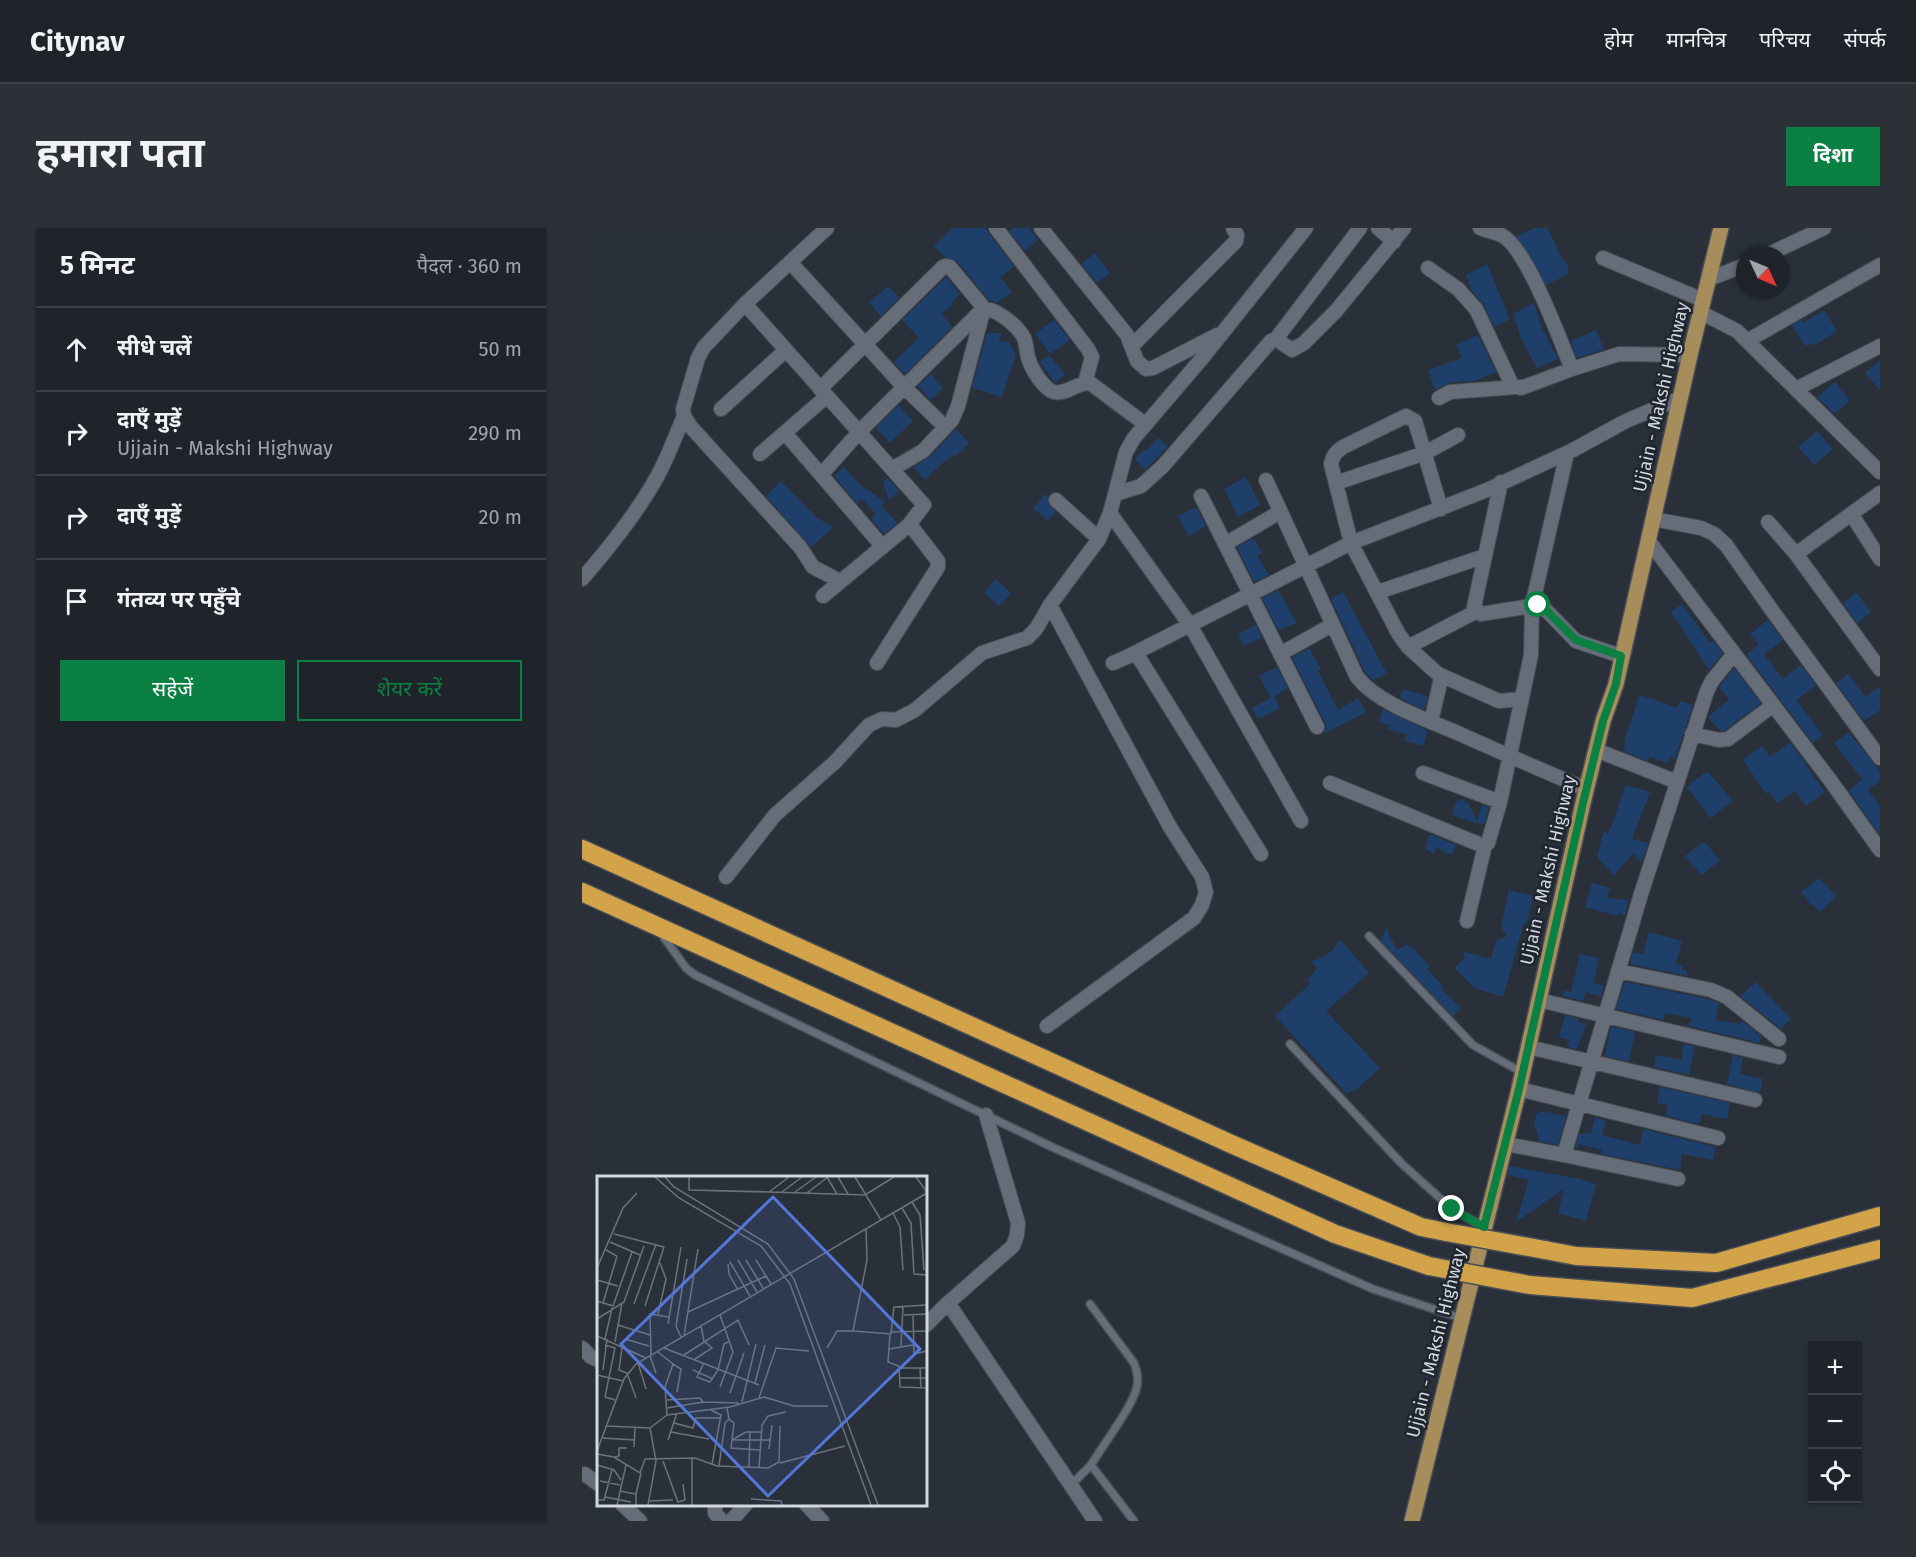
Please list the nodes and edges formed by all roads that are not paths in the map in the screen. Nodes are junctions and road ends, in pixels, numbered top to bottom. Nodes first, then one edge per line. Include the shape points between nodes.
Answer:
1 (827, 228) edge
2 (996, 228) edge
3 (1041, 228) edge
4 (1233, 228) edge
5 (1306, 228) edge
6 (1360, 228) edge
7 (1378, 228) edge
8 (1404, 228) edge
9 (1480, 228) edge
10 (1721, 228) edge
11 (1824, 228) edge
12 (1394, 242) junction
13 (1786, 246) edge
14 (1603, 258) dead end
15 (790, 262) junction
16 (1880, 265) edge
17 (1428, 268) dead end
18 (1736, 268) edge
19 (1709, 279) junction
20 (745, 304) junction
21 (1702, 306) junction
22 (984, 308) junction
23 (1221, 333) junction
24 (1276, 339) junction
25 (1748, 341) junction
26 (866, 345) junction
27 (1132, 346) junction
28 (1880, 346) edge
29 (786, 350) junction
30 (1690, 355) junction
31 (1572, 369) junction
32 (1085, 383) junction
33 (1516, 387) junction
34 (905, 388) junction
35 (1796, 389) junction
36 (824, 392) junction
37 (1438, 398) dead end
38 (1680, 398) junction
39 (721, 409) dead end
40 (684, 416) junction
41 (939, 421) dead end
42 (1145, 424) junction
43 (859, 432) junction
44 (785, 433) junction
45 (1458, 435) dead end
46 (1425, 453) junction
47 (1567, 453) junction
48 (760, 454) dead end
49 (892, 469) junction
50 (1880, 472) edge
51 (821, 475) junction
52 (1266, 480) dead end
53 (1501, 482) junction
54 (1336, 483) junction
55 (1880, 493) edge
56 (1115, 494) junction
57 (1201, 496) dead end
58 (1056, 500) dead end
59 (1442, 508) junction
60 (1280, 512) junction
61 (1110, 513) junction
62 (1852, 514) junction
63 (1653, 519) junction
64 (1768, 522) dead end
65 (910, 524) junction
66 (1099, 539) junction
67 (1648, 540) junction
68 (1351, 543) junction
69 (1225, 544) junction
70 (884, 547) junction
71 (1796, 554) junction
72 (1485, 556) junction
73 (1880, 559) edge
74 (1304, 566) junction
75 (582, 579) edge
76 (840, 581) junction
77 (1378, 592) junction
78 (1250, 594) junction
79 (823, 596) dead end
80 (1050, 605) junction
81 (1532, 606) junction
82 (1477, 611) junction
83 (1190, 625) junction
84 (1332, 625) junction
85 (1408, 647) junction
86 (1136, 652) junction
87 (1280, 654) junction
88 (1733, 655) junction
89 (1621, 656) junction
90 (877, 663) dead end
91 (1113, 663) dead end
92 (1880, 669) edge
93 (1438, 674) junction
94 (1522, 699) junction
95 (1772, 706) junction
96 (1431, 721) junction
97 (1317, 727) dead end
98 (1692, 734) junction
99 (1596, 750) junction
100 (1509, 756) junction
101 (1880, 758) edge
102 (1423, 773) dead end
103 (1677, 782) junction
104 (1330, 783) dead end
105 (1586, 789) junction
106 (1500, 802) junction
107 (1301, 821) dead end
108 (1485, 845) junction
109 (582, 849) edge
110 (1880, 850) edge
111 (1261, 854) dead end
112 (726, 877) dead end
113 (582, 892) edge
114 (1467, 921) dead end
115 (655, 926) junction
116 (1369, 936) dead end
117 (1618, 971) junction
118 (1539, 1000) junction
119 (1605, 1017) junction
120 (1047, 1026) dead end
121 (1779, 1039) dead end
122 (1290, 1044) dead end
123 (1528, 1047) junction
124 (1779, 1057) dead end
125 (1592, 1061) junction
126 (1523, 1073) junction
127 (1519, 1089) junction
128 (1755, 1100) dead end
129 (1578, 1105) junction
130 (986, 1115) junction
131 (1718, 1138) dead end
132 (1506, 1144) junction
133 (1564, 1155) junction
134 (1678, 1179) dead end
135 (1880, 1216) edge
136 (1484, 1227) junction
137 (1880, 1249) edge
138 (948, 1303) junction
139 (1090, 1304) dead end
140 (1461, 1318) junction
141 (927, 1324) edge
142 (1091, 1465) junction
143 (582, 1475) edge
144 (597, 1483) edge
145 (1070, 1486) junction
146 (628, 1506) edge
147 (742, 1506) edge
148 (721, 1516) edge
149 (640, 1521) edge
150 (1095, 1521) edge
151 (1134, 1521) edge
152 (1412, 1521) edge

1 - 15 street
2 - 32 street via 1088,349 1092,357
3 - 27 street
4 - 27 street via 1236,241
5 - 23 street
6 - 24 street
7 - 12 street
8 - 12 street
9 - 31 street via 1504,237 1522,258
10 - 19 main road, Ujjain - Makshi Highway
11 - 13 street
12 - 24 street via 1304,343 1292,350
14 - 21 street
15 - 20 street
15 - 26 street
16 - 25 street
17 - 33 street via 1458,289 1476,309 1510,382
18 - 19 street
19 - 21 main road, Ujjain - Makshi Highway
20 - 29 street
20 - 40 street via 714,335 698,358
21 - 25 street
21 - 30 main road, Ujjain - Makshi Highway
22 - 26 street via 945,266
22 - 32 street via 999,314 1020,332 1033,371 1048,389 1061,392
22 - 34 street
22 - 49 street via 952,420 923,451
23 - 27 street via 1153,368 1146,369 1137,361
23 - 42 street
24 - 56 street via 1270,340 1163,466 1146,482
25 - 35 street
26 - 34 street
26 - 36 street
28 - 35 street
29 - 36 street
29 - 39 street
30 - 31 street via 1613,356
30 - 38 main road, Ujjain - Makshi Highway
31 - 33 street
32 - 42 street
33 - 37 street via 1450,392
34 - 41 street
34 - 43 street
35 - 50 street
36 - 43 street
36 - 44 street
38 - 47 street
38 - 63 main road, Ujjain - Makshi Highway
40 - 75 street via 648,492
40 - 76 street via 800,547 813,567
42 - 56 street via 1126,452
43 - 49 street
43 - 51 street
44 - 48 street
44 - 51 street
45 - 46 street
46 - 54 street
46 - 54 street via 1415,421 1406,416 1334,453 1330,464
46 - 59 street
47 - 53 street
47 - 81 street
49 - 65 street via 924,505
51 - 70 street
52 - 60 street
53 - 59 street
53 - 72 street
54 - 68 street
55 - 62 street
56 - 61 street
57 - 69 street
58 - 66 street
59 - 68 street
60 - 69 street
60 - 74 street
61 - 66 street
61 - 83 street
62 - 71 street
62 - 73 street
63 - 67 main road, Ujjain - Makshi Highway
63 - 101 street via 1701,528 1726,545
64 - 71 street
65 - 70 street
65 - 90 street via 938,561 938,567
66 - 80 street
67 - 88 street
67 - 89 main road, Ujjain - Makshi Highway
68 - 74 street
68 - 77 street
69 - 78 street
70 - 76 street
71 - 92 street
72 - 77 street
72 - 82 street via 1474,607
74 - 78 street
74 - 84 street
76 - 79 street
77 - 85 street
78 - 83 street
78 - 87 street
80 - 112 street via 1027,638 982,652 915,710 896,720 882,719 869,725 835,762 775,815
80 - 120 street via 1170,827 1202,877 1206,892 1194,918
81 - 82 street via 1481,614
81 - 89 street via 1545,609 1576,640
81 - 94 street via 1531,655
82 - 85 street
83 - 86 street
83 - 107 street
84 - 87 street
84 - 96 street via 1366,688
85 - 93 street
86 - 91 street
86 - 111 street
87 - 97 street
88 - 95 street
88 - 98 street via 1712,681
89 - 99 main road, Ujjain - Makshi Highway
93 - 94 street via 1499,701
93 - 96 street via 1441,684
94 - 100 street
95 - 98 street via 1728,739
95 - 110 street
96 - 100 street
98 - 103 street
99 - 103 street
99 - 105 main road, Ujjain - Makshi Highway
100 - 105 street
100 - 106 street
102 - 106 street
103 - 117 street
104 - 108 street
105 - 118 main road, Ujjain - Makshi Highway
106 - 108 street via 1490,840
108 - 114 street
109 - 135 highway, bridge via 1421,1227 1576,1256 1716,1263
113 - 115 highway
115 - 130 lane via 695,975
115 - 137 highway, bridge via 1335,1234 1429,1266 1530,1285 1692,1298
116 - 126 lane via 1473,1045
117 - 119 street
117 - 121 street via 1711,990 1727,997
118 - 119 street
118 - 123 main road, Ujjain - Makshi Highway
119 - 124 street
119 - 125 street
122 - 136 lane via 1401,1163 1452,1209
123 - 125 street
123 - 126 main road, Ujjain - Makshi Highway
125 - 128 street
125 - 129 street
126 - 127 main road, Ujjain - Makshi Highway
127 - 129 street
127 - 132 main road, Ujjain - Makshi Highway
129 - 131 street
129 - 133 street
130 - 138 street via 1018,1223 1017,1235 1013,1246
130 - 140 lane via 1052,1148 1373,1289
132 - 133 street
132 - 136 main road, Ujjain - Makshi Highway
133 - 134 street
136 - 140 main road, Ujjain - Makshi Highway
138 - 141 street
138 - 145 street
139 - 142 lane via 1138,1374 1130,1402
140 - 152 main road, Ujjain - Makshi Highway
142 - 145 lane
142 - 151 lane
143 - 144 street
145 - 150 street
146 - 149 street
147 - 148 street

